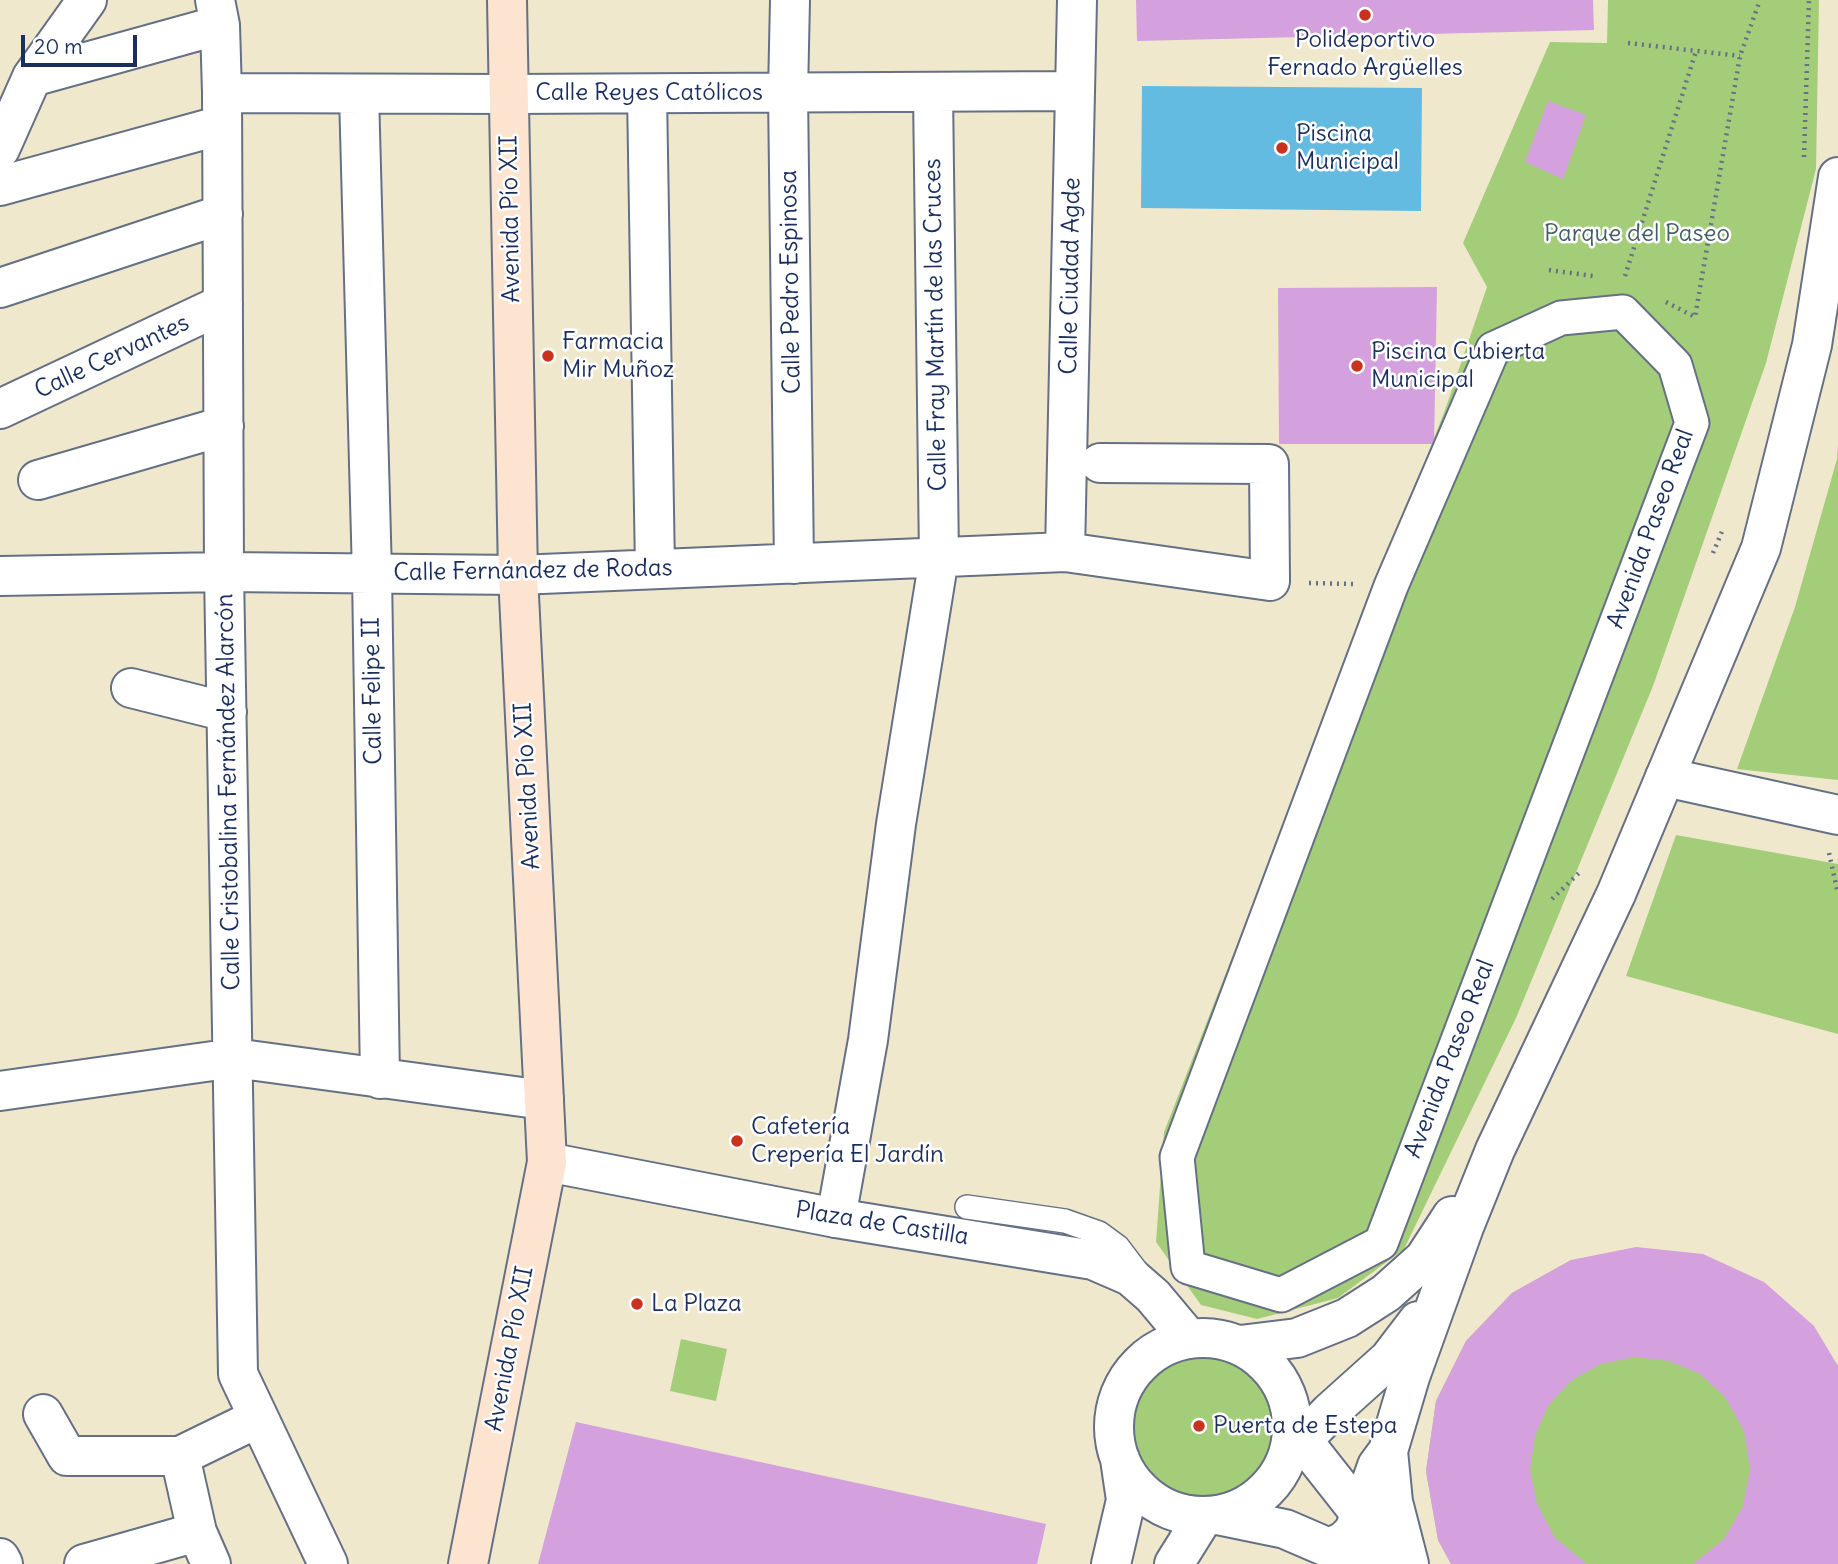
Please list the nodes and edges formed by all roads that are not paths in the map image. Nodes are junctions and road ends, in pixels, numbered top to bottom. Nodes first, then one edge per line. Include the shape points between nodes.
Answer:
1 (87, 0) edge
2 (507, 0) edge
3 (790, 0) edge
4 (1077, 0) edge
5 (218, 13) edge
6 (32, 77) junction
7 (1075, 91) junction
8 (933, 92) junction
9 (788, 93) junction
10 (359, 94) junction
11 (509, 94) junction
12 (647, 94) junction
13 (222, 109) junction
14 (0, 149) edge
15 (1838, 177) edge
16 (0, 186) edge
17 (223, 214) junction
18 (0, 288) edge
19 (223, 304) junction
20 (0, 409) edge
21 (224, 426) junction
22 (1100, 463) dead end
23 (38, 480) dead end
24 (1065, 552) junction
25 (939, 558) junction
26 (794, 564) junction
27 (655, 569) junction
28 (224, 572) junction
29 (372, 574) junction
30 (518, 575) junction
31 (0, 576) edge
32 (1391, 586) joint
33 (131, 688) dead end
34 (227, 712) junction
35 (1665, 777) junction
36 (1833, 832) edge
37 (234, 1058) junction
38 (380, 1079) junction
39 (0, 1091) edge
40 (544, 1100) junction
41 (1495, 1150) junction
42 (547, 1162) junction
43 (967, 1207) dead end
44 (836, 1218) junction
45 (1451, 1263) junction
46 (1153, 1296) junction
47 (1330, 1326) junction
48 (1189, 1339) junction
49 (1240, 1345) junction
50 (1382, 1366) junction
51 (43, 1414) dead end
52 (258, 1418) junction
53 (1294, 1441) junction
54 (1388, 1451) junction
55 (180, 1456) junction
56 (1119, 1457) junction
57 (1361, 1514) junction
58 (1210, 1516) junction
59 (1331, 1547) junction
60 (204, 1548) edge
61 (0, 1558) edge
62 (3, 1564) edge
63 (84, 1564) edge
64 (328, 1564) edge
65 (468, 1564) edge
66 (1111, 1564) edge
67 (1174, 1564) edge
68 (1366, 1564) edge
69 (1400, 1564) edge
70 (1409, 1564) edge

1 - 6 street
2 - 11 main road, Avenida Pío XII
3 - 9 street, Calle Pedro Espinosa
4 - 7 street, Calle Ciudad Agde
5 - 6 street
5 - 13 street, Calle Cristobalina Fernández Alarcón
6 - 14 street
7 - 8 street, Calle Reyes Católicos
7 - 24 street, Calle Ciudad Agde
8 - 9 street, Calle Reyes Católicos
8 - 25 street, Calle Fray Martín de las Cruces
9 - 12 street, Calle Reyes Católicos
9 - 26 street, Calle Pedro Espinosa
10 - 11 street, Calle Reyes Católicos
10 - 13 street, Calle Reyes Católicos
10 - 29 street, Calle Felipe II
11 - 12 street, Calle Reyes Católicos
11 - 30 main road, Avenida Pío XII
12 - 27 street
13 - 16 street, Calle Reyes Católicos
13 - 17 street, Calle Cristobalina Fernández Alarcón
15 - 35 street via 1812,345 1761,548
17 - 18 street
17 - 19 street, Calle Cristobalina Fernández Alarcón
19 - 20 street, Calle Cervantes
19 - 21 street, Calle Cristobalina Fernández Alarcón
21 - 23 street
21 - 28 street, Calle Cristobalina Fernández Alarcón
22 - 24 street, Calle Fernández de Rodas via 1269,464 1269,581
24 - 25 street, Calle Fernández de Rodas
25 - 26 street, Calle Fernández de Rodas
25 - 44 street, Calle Fray Martín de las Cruces via 869,1040
26 - 27 street, Calle Fernández de Rodas
27 - 30 street, Calle Fernández de Rodas
28 - 29 street, Calle Fernández de Rodas
28 - 31 street, Calle Fernández de Rodas
28 - 34 street, Calle Cristobalina Fernández Alarcón
29 - 30 street, Calle Fernández de Rodas
29 - 38 street, Calle Felipe II
30 - 40 main road, Avenida Pío XII
32 - 32 street, Avenida Paseo Real via 1177,1157 1188,1267 1282,1295 1381,1243 1692,423 1675,365 1623,312 1562,318 1493,349
33 - 34 street
34 - 37 street, Calle Cristobalina Fernández Alarcón
35 - 36 street
35 - 41 street via 1616,894
37 - 38 street
37 - 39 street
37 - 52 street, Calle Cristobalina Fernández Alarcón via 238,1374
38 - 40 street
40 - 42 main road, Avenida Pío XII
41 - 45 street
41 - 47 street via 1424,1259 1386,1293
42 - 44 street, Plaza de Castilla
42 - 65 main road, Avenida Pío XII
43 - 46 lane via 1065,1221 1099,1233 1129,1259
44 - 46 street, Plaza de Castilla via 1093,1260 1130,1276
45 - 50 street via 1412,1331
45 - 54 street
46 - 48 street, Plaza de Castilla
47 - 49 street via 1297,1338
47 - 50 street via 1349,1326 1372,1336 1383,1354
48 - 49 street via 1215,1338
48 - 56 street via 1153,1354 1126,1382 1117,1405
49 - 53 street via 1276,1375 1286,1394
50 - 53 street
51 - 55 street via 67,1456
52 - 55 street
52 - 64 street, Calle Cristobalina Fernández Alarcón
53 - 57 street
53 - 58 street via 1276,1478 1259,1497 1236,1510
54 - 57 street via 1377,1466
54 - 70 street via 1393,1502
55 - 60 street
56 - 58 street via 1135,1484 1158,1503 1186,1514
56 - 66 street via 1126,1500
57 - 59 street via 1350,1537
57 - 69 street
58 - 59 street via 1285,1528
58 - 67 street
59 - 68 street
60 - 63 street
61 - 62 street

